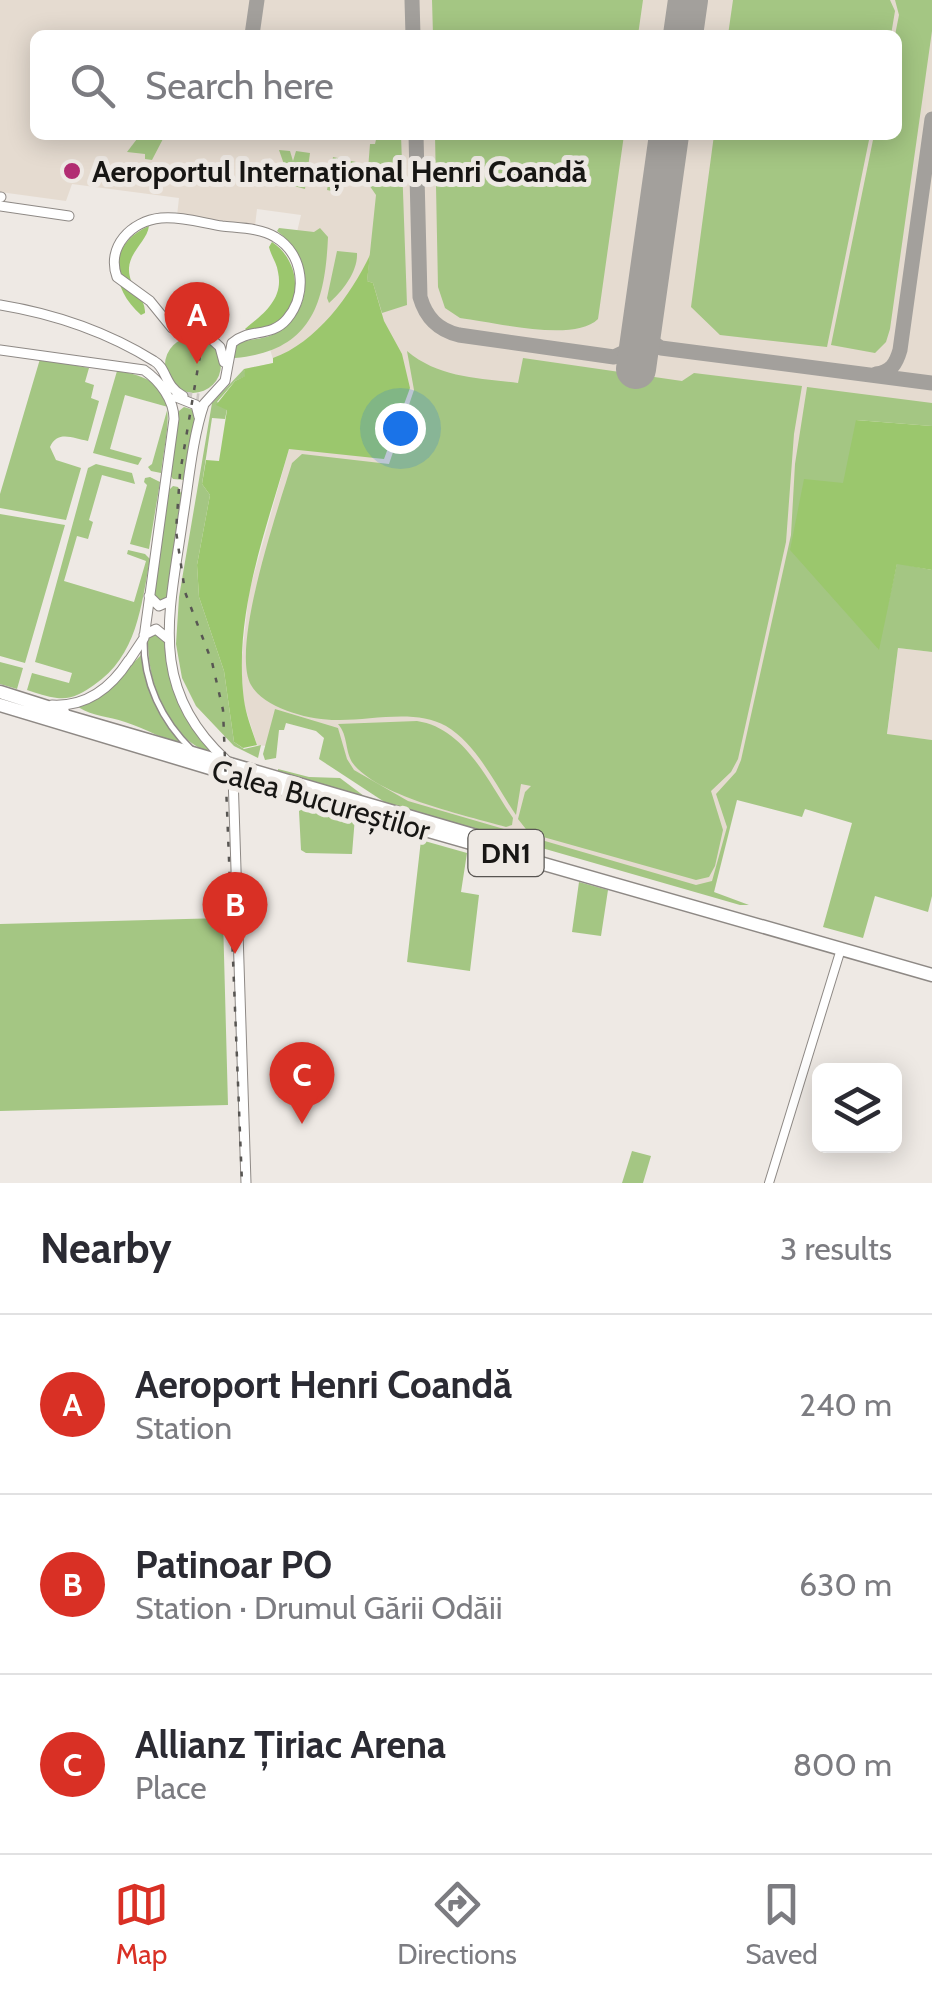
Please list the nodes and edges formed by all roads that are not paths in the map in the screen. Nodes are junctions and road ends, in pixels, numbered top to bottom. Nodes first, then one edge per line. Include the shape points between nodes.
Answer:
1 (0, 206) edge
2 (69, 216) dead end
3 (0, 305) edge
4 (193, 333) dead end
5 (208, 336) dead end
6 (120, 344) junction
7 (0, 350) edge
8 (147, 358) junction
9 (112, 364) junction
10 (183, 396) tunnel mouth
11 (199, 398) dead end
12 (199, 420) junction
13 (148, 596) junction
14 (170, 600) junction
15 (144, 633) junction
16 (167, 638) junction
17 (0, 695) edge
18 (19, 698) junction
19 (0, 705) edge
20 (0, 713) edge
21 (82, 726) junction
22 (198, 755) junction
23 (233, 770) junction
24 (841, 949) junction
25 (932, 966) edge
26 (932, 975) edge
27 (246, 1183) edge
28 (769, 1183) edge

1 - 2 street
3 - 6 street via 47,312
4 - 12 street via 172,328 117,277 113,258 129,232 163,218 260,232 283,243 297,264 292,312 273,330 232,343 225,381
5 - 11 street via 222,352 223,372 216,387
6 - 8 street
6 - 9 street
7 - 9 street
8 - 10 street
8 - 12 street via 169,391 198,407
9 - 13 street via 148,373 174,406
12 - 14 street
13 - 14 street via 159,606
13 - 15 street
14 - 16 street
15 - 16 street via 156,629
15 - 18 street via 104,689 77,704
15 - 22 street via 158,705
16 - 23 street via 182,700
17 - 18 highway, DN1
17 - 21 highway, Calea Bucureștilor / DN1
18 - 21 highway, DN1 via 72,714
19 - 21 highway, Calea Bucureștilor / DN1
20 - 21 highway, DN1
21 - 22 highway, Calea Bucureștilor / DN1
21 - 23 highway, Calea Bucureștilor / DN1
22 - 23 highway, Calea Bucureștilor / DN1
23 - 24 highway, Calea Bucureștilor / DN1
23 - 25 highway, Calea Bucureștilor / DN1
23 - 27 street
24 - 26 highway, Calea Bucureștilor / DN1
24 - 28 street

